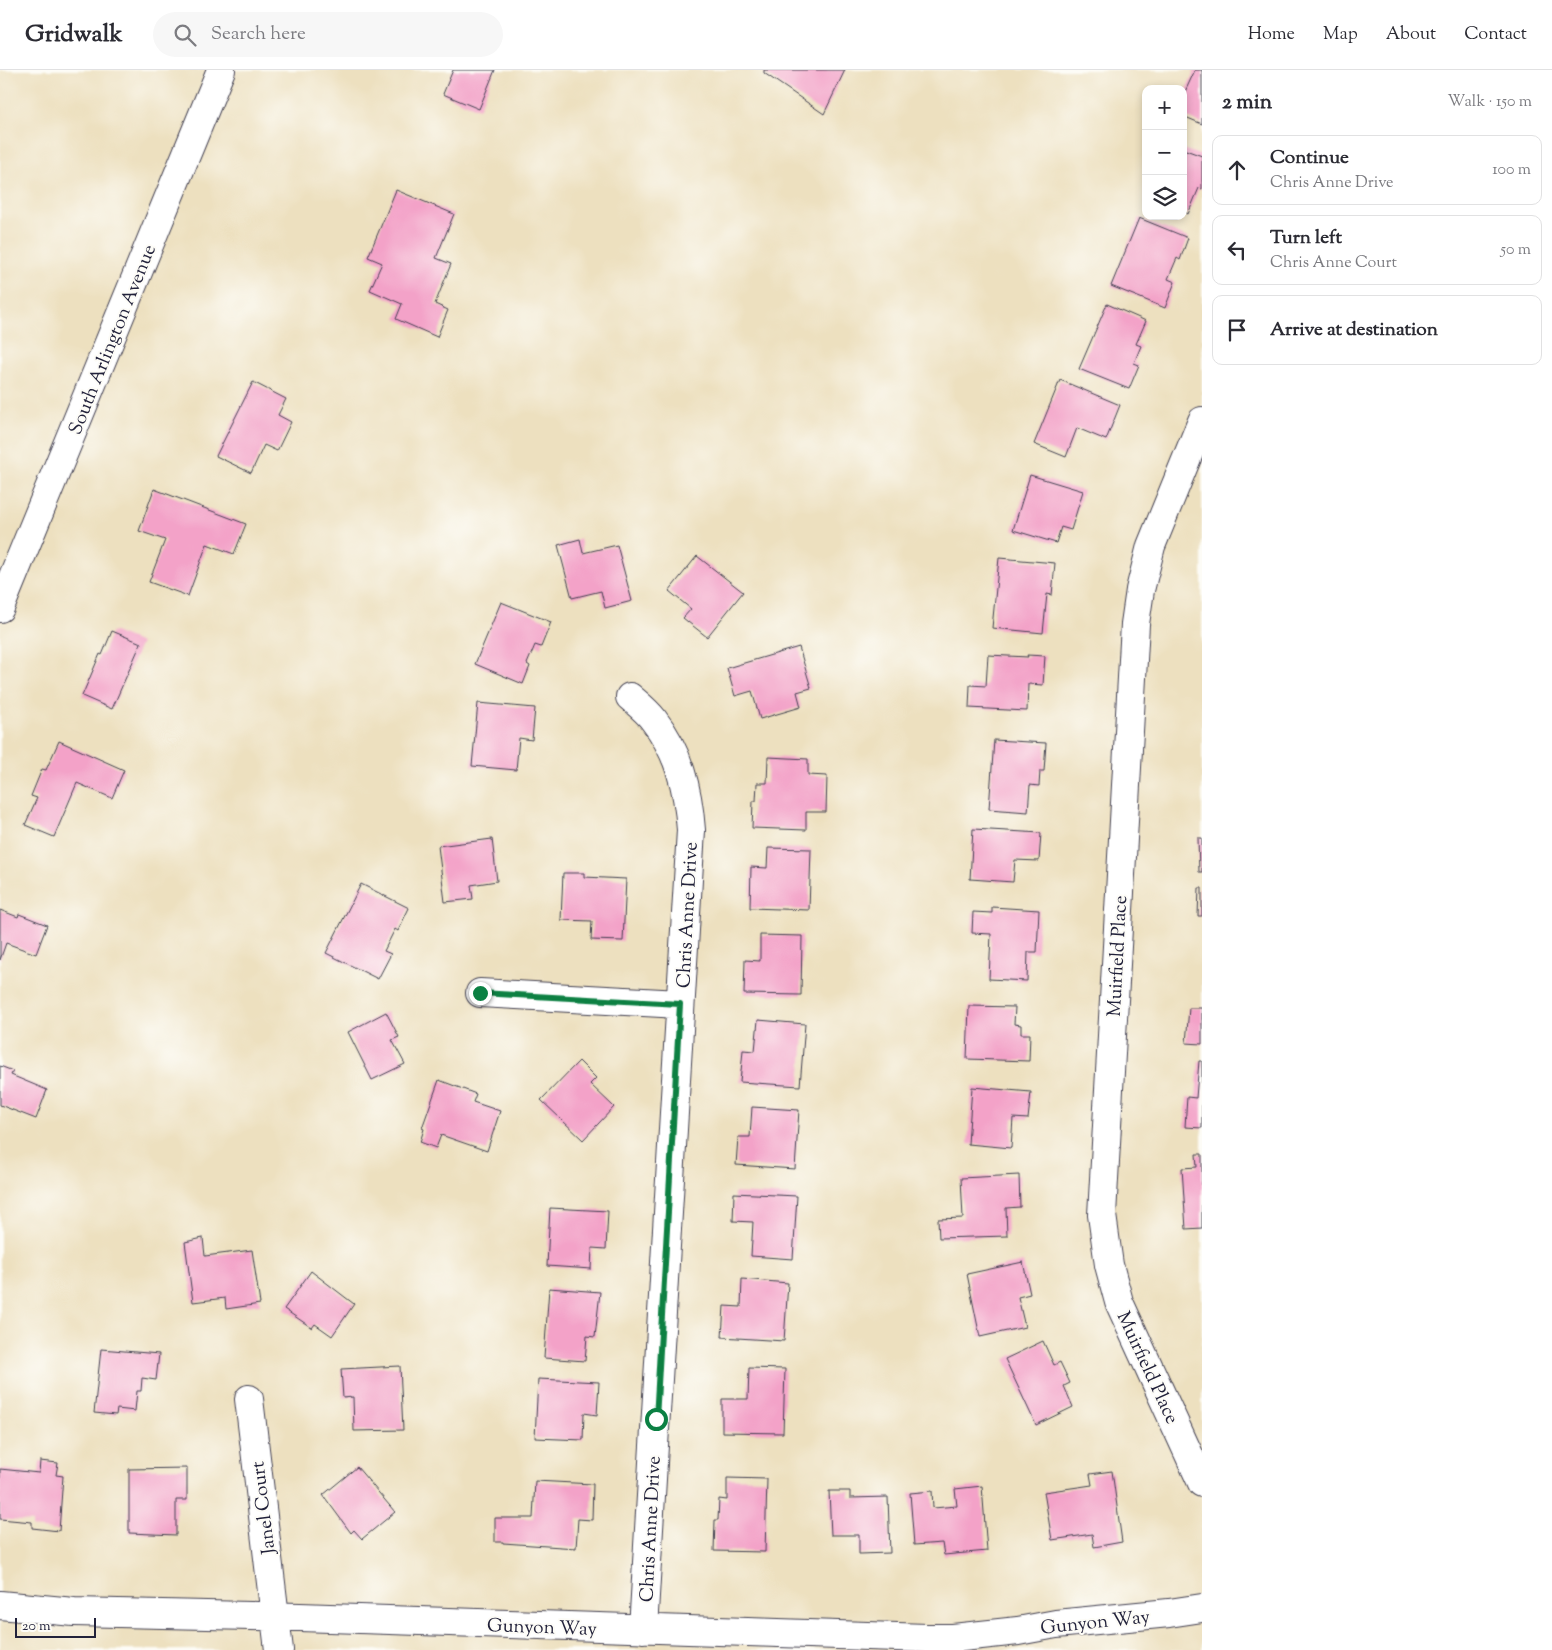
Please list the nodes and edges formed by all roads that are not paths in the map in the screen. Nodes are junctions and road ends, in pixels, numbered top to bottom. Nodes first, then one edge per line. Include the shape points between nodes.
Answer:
1 (221, 70) edge
2 (1202, 421) edge
3 (0, 608) edge
4 (630, 698) dead end
5 (480, 993) dead end
6 (680, 1004) junction
7 (249, 1399) dead end
8 (1202, 1483) edge
9 (0, 1605) edge
10 (1202, 1608) edge
11 (275, 1616) junction
12 (643, 1629) junction
13 (880, 1643) edge
14 (279, 1650) edge

1 - 3 street, South Arlington Avenue
2 - 8 street, Muirfield Place via 1151,546 1135,624 1102,1215 1109,1265 1119,1302
4 - 6 street, Chris Anne Drive via 652,717 669,742 684,777 689,806 691,830
5 - 6 street
6 - 12 street, Chris Anne Drive
7 - 11 street, Janel Court
9 - 11 street, Gunyon Way via 74,1612
10 - 13 street, Gunyon Way via 1018,1631
11 - 12 street, Gunyon Way
11 - 14 street, Janel Court
12 - 13 street, Gunyon Way

